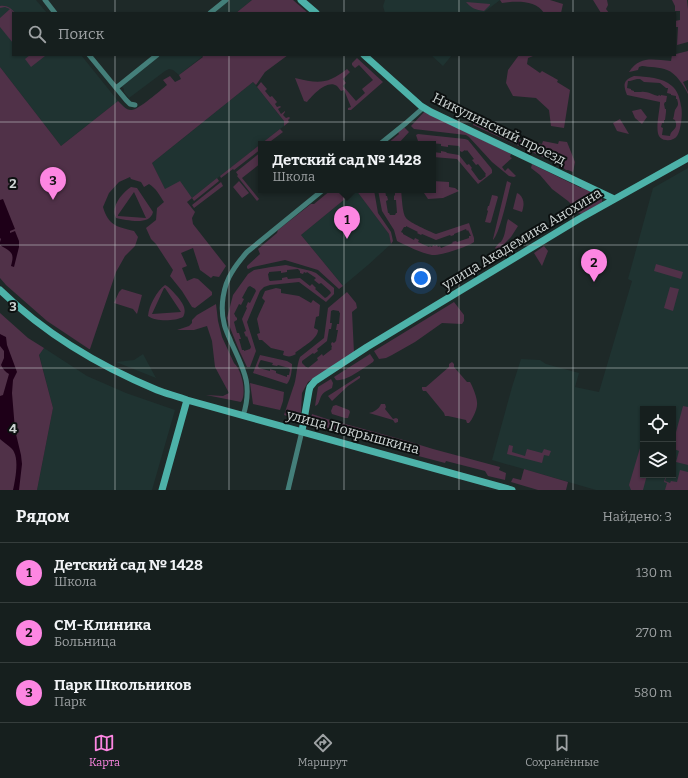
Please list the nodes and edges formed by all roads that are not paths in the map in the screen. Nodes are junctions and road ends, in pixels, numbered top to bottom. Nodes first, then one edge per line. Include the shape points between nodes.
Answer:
1 (45, 0) edge
2 (226, 0) edge
3 (301, 0) edge
4 (54, 12) edge
5 (211, 12) edge
6 (315, 12) edge
7 (90, 56) edge
8 (156, 56) edge
9 (365, 56) edge
10 (116, 88) junction
11 (135, 105) dead end
12 (423, 108) junction
13 (384, 141) edge
14 (688, 158) edge
15 (319, 193) edge
16 (614, 199) junction
17 (0, 290) edge
18 (186, 400) junction
19 (243, 416) junction
20 (302, 431) junction
21 (162, 490) edge
22 (288, 490) edge
23 (512, 490) edge

1 - 4 street
2 - 5 street
3 - 6 street
7 - 10 street
8 - 10 street
9 - 12 street, Никулинский проезд
10 - 11 street via 128,103
12 - 13 street
12 - 16 street, Никулинский проезд
14 - 16 street, улица Академика Анохина
15 - 19 street via 247,252 227,281 223,299 223,318 247,383 247,402
16 - 20 street, улица Академика Анохина via 315,381 308,391
17 - 18 street, улица Покрышкина via 41,326 76,350 158,390
18 - 19 street, улица Покрышкина
18 - 21 street
19 - 20 street, улица Покрышкина
20 - 22 street
20 - 23 street, улица Покрышкина

